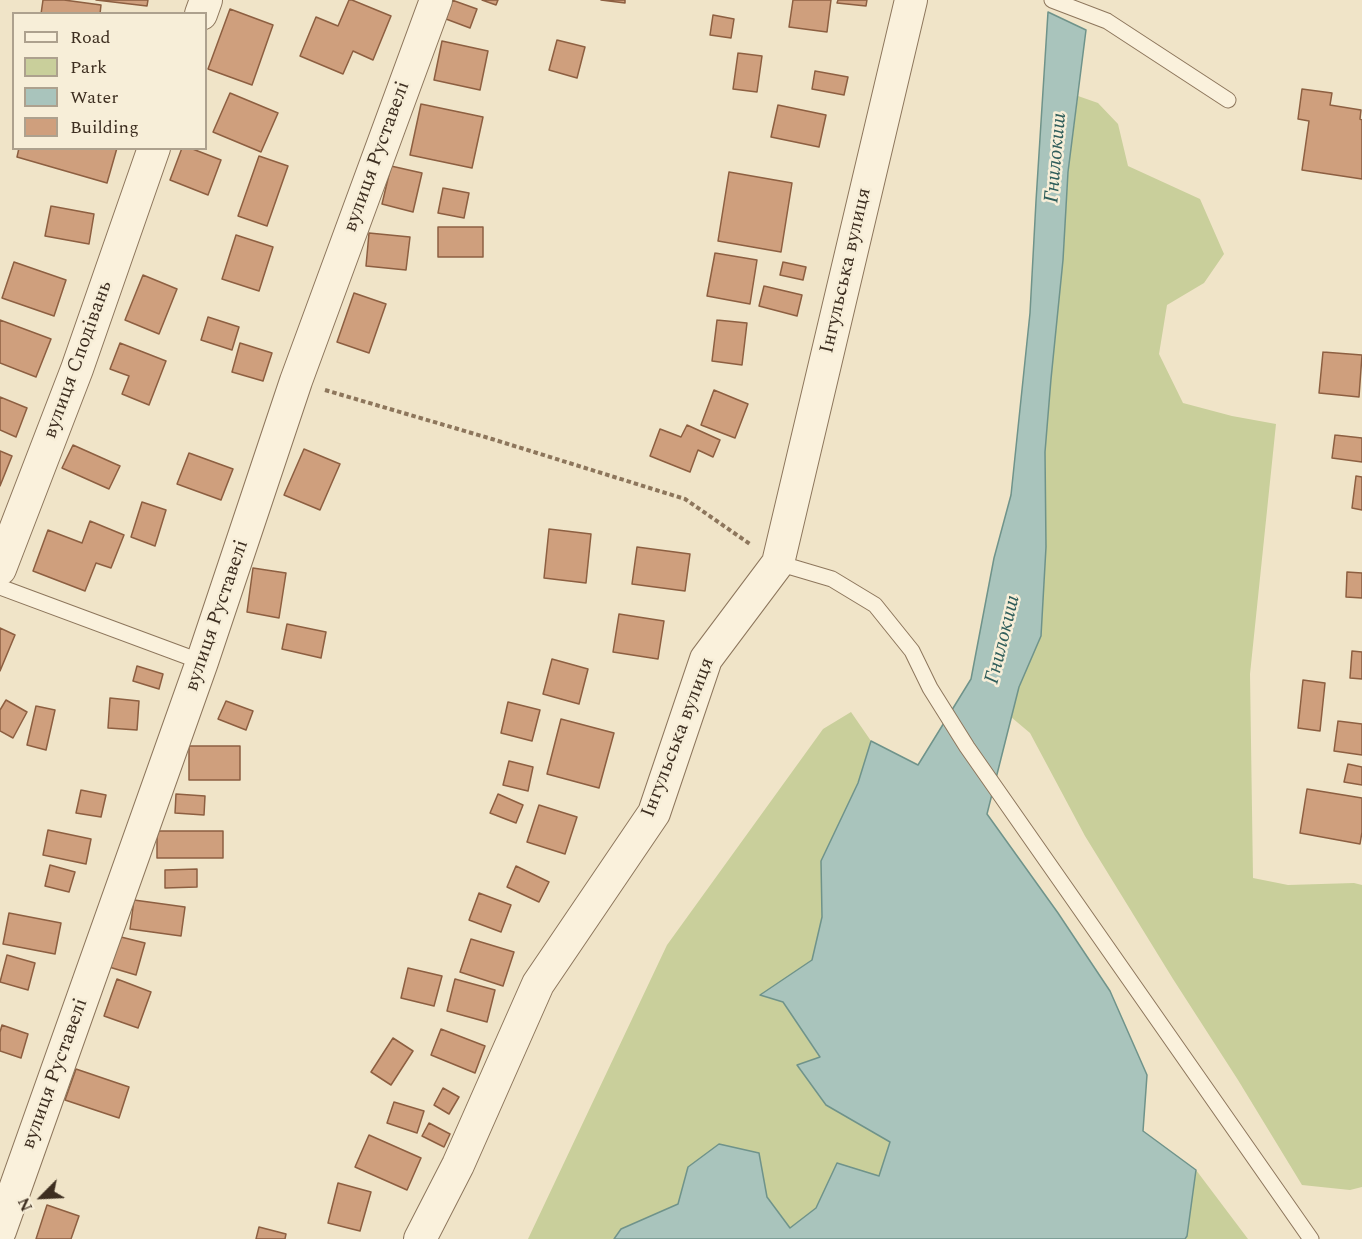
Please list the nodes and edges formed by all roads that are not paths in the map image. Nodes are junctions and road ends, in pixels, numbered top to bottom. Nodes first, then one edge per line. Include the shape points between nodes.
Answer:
1 (436, 0) edge
2 (911, 0) edge
3 (1052, 0) edge
4 (1228, 100) dead end
5 (153, 150) edge
6 (778, 563) junction
7 (0, 569) edge
8 (0, 587) edge
9 (202, 662) junction
10 (0, 1231) edge
11 (420, 1239) edge
12 (1311, 1239) edge

1 - 9 street, вулиця Руставелі via 296,381
2 - 6 street, Інгульська вулиця
3 - 4 lane via 1107,21
5 - 7 street, вулиця Сподівань via 77,369
6 - 11 street, Інгульська вулиця via 706,659 654,813 538,984 458,1165
6 - 12 lane via 832,579 875,605 912,651 967,747
8 - 9 lane
9 - 10 street, вулиця Руставелі

